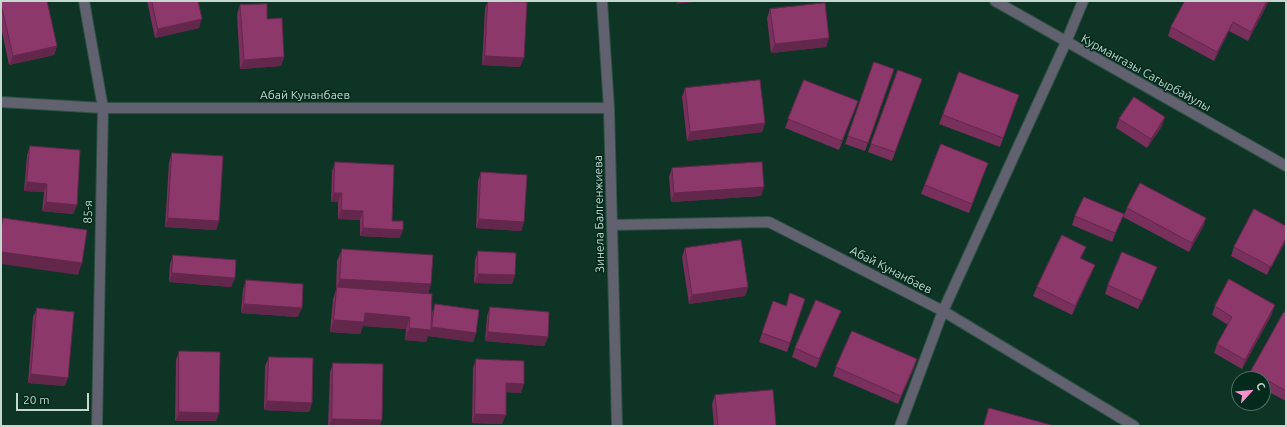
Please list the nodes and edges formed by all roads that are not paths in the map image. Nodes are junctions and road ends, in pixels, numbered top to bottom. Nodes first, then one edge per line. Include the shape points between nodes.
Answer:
1 (84, 1) edge
2 (602, 1) edge
3 (995, 1) edge
4 (1083, 1) edge
5 (1066, 42) junction
6 (1, 102) edge
7 (103, 108) junction
8 (609, 108) junction
9 (1286, 166) edge
10 (612, 225) junction
11 (943, 311) junction
12 (97, 426) edge
13 (617, 426) edge
14 (900, 426) edge
15 (1134, 426) edge

1 - 7 street, 85-я
2 - 8 street, Зинела Балгенжиева
3 - 5 street, Курмангазы Сагырбайулы
4 - 5 street
5 - 9 street, Курмангазы Сагырбайулы
5 - 11 street
6 - 7 street, Абай Кунанбаев
7 - 8 street, Абай Кунанбаев
7 - 12 street, 85-я
8 - 10 street, Зинела Балгенжиева
10 - 11 street, Абай Кунанбаев via 769,222
10 - 13 street, Зинела Балгенжиева
11 - 14 street
11 - 15 street, Абай Кунанбаев

